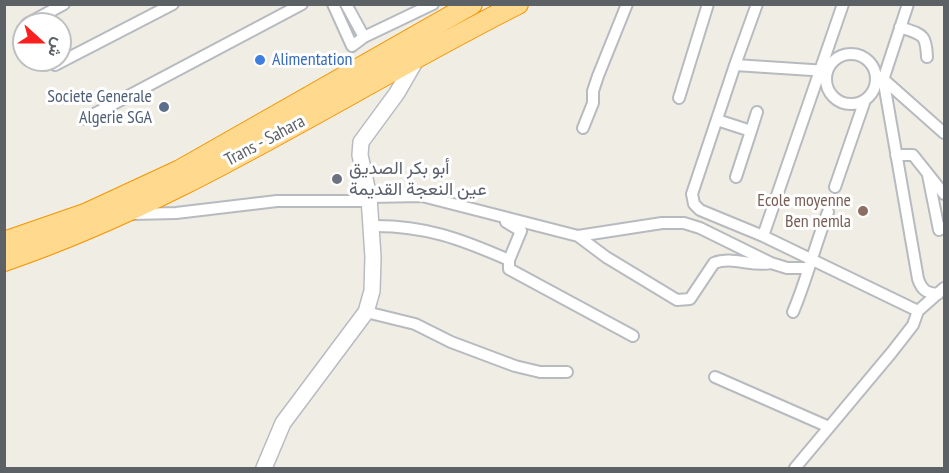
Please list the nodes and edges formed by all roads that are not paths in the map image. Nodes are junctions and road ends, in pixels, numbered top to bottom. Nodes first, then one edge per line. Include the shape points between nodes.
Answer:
1 (63, 4) edge
2 (173, 4) edge
3 (302, 4) edge
4 (333, 4) edge
5 (346, 4) edge
6 (433, 4) edge
7 (472, 4) edge
8 (518, 4) edge
9 (627, 4) edge
10 (708, 4) edge
11 (757, 4) edge
12 (843, 4) edge
13 (908, 4) edge
14 (49, 12) edge
15 (900, 27) junction
16 (364, 37) junction
17 (72, 56) edge
18 (927, 57) dead end
19 (416, 60) junction
20 (735, 66) junction
21 (824, 71) junction
22 (880, 78) junction
23 (679, 98) dead end
24 (865, 100) junction
25 (757, 112) dead end
26 (85, 119) dead end
27 (717, 120) junction
28 (583, 128) dead end
29 (751, 131) junction
30 (945, 133) edge
31 (896, 155) junction
32 (927, 172) junction
33 (736, 177) dead end
34 (835, 187) dead end
35 (945, 194) edge
36 (369, 199) junction
37 (458, 204) junction
38 (828, 212) dead end
39 (118, 215) junction
40 (371, 226) junction
41 (945, 227) edge
42 (578, 236) junction
43 (764, 236) junction
44 (4, 243) edge
45 (509, 260) junction
46 (4, 261) edge
47 (771, 263) junction
48 (810, 263) junction
49 (941, 291) edge
50 (918, 311) junction
51 (366, 312) junction
52 (793, 312) dead end
53 (633, 336) dead end
54 (567, 372) dead end
55 (715, 377) dead end
56 (829, 426) junction
57 (264, 468) edge
58 (795, 468) edge

1 - 14 street
2 - 17 street
3 - 26 street
4 - 16 street via 352,45
5 - 16 street
6 - 16 street
7 - 44 highway, Trans - Sahara via 180,170 85,214
8 - 19 highway, Trans - Sahara
9 - 28 street via 598,76
10 - 23 street
11 - 20 street
12 - 21 street
13 - 15 street
15 - 18 street via 923,35
15 - 22 street
19 - 36 street via 361,142
19 - 39 highway, Trans - Sahara via 251,151
20 - 21 street
20 - 27 street
21 - 22 street via 842,56 858,55 871,64
21 - 24 street via 833,97 848,105
21 - 43 street
22 - 24 street
22 - 30 street
22 - 31 street
24 - 34 street
25 - 29 street
27 - 29 street
27 - 43 street via 692,194 694,204
29 - 33 street
31 - 32 street via 913,155
31 - 49 street via 918,279 921,288 929,293
32 - 35 street
32 - 41 street via 939,230
36 - 37 street via 422,196
36 - 39 street via 277,201 176,213
36 - 40 street
37 - 42 street
37 - 45 street via 520,229 522,234
38 - 48 street
39 - 46 highway, Trans - Sahara
40 - 45 street via 404,225 431,231
40 - 51 street via 372,291
42 - 47 street via 684,223
42 - 47 street via 677,300 690,299 720,260 760,266
43 - 48 street
45 - 53 street via 509,269
47 - 48 street via 787,268
48 - 50 street
48 - 52 street
49 - 50 street
50 - 56 street via 913,325
51 - 54 street via 416,324 515,366 540,372
51 - 57 street via 283,423
55 - 56 street
56 - 58 street

